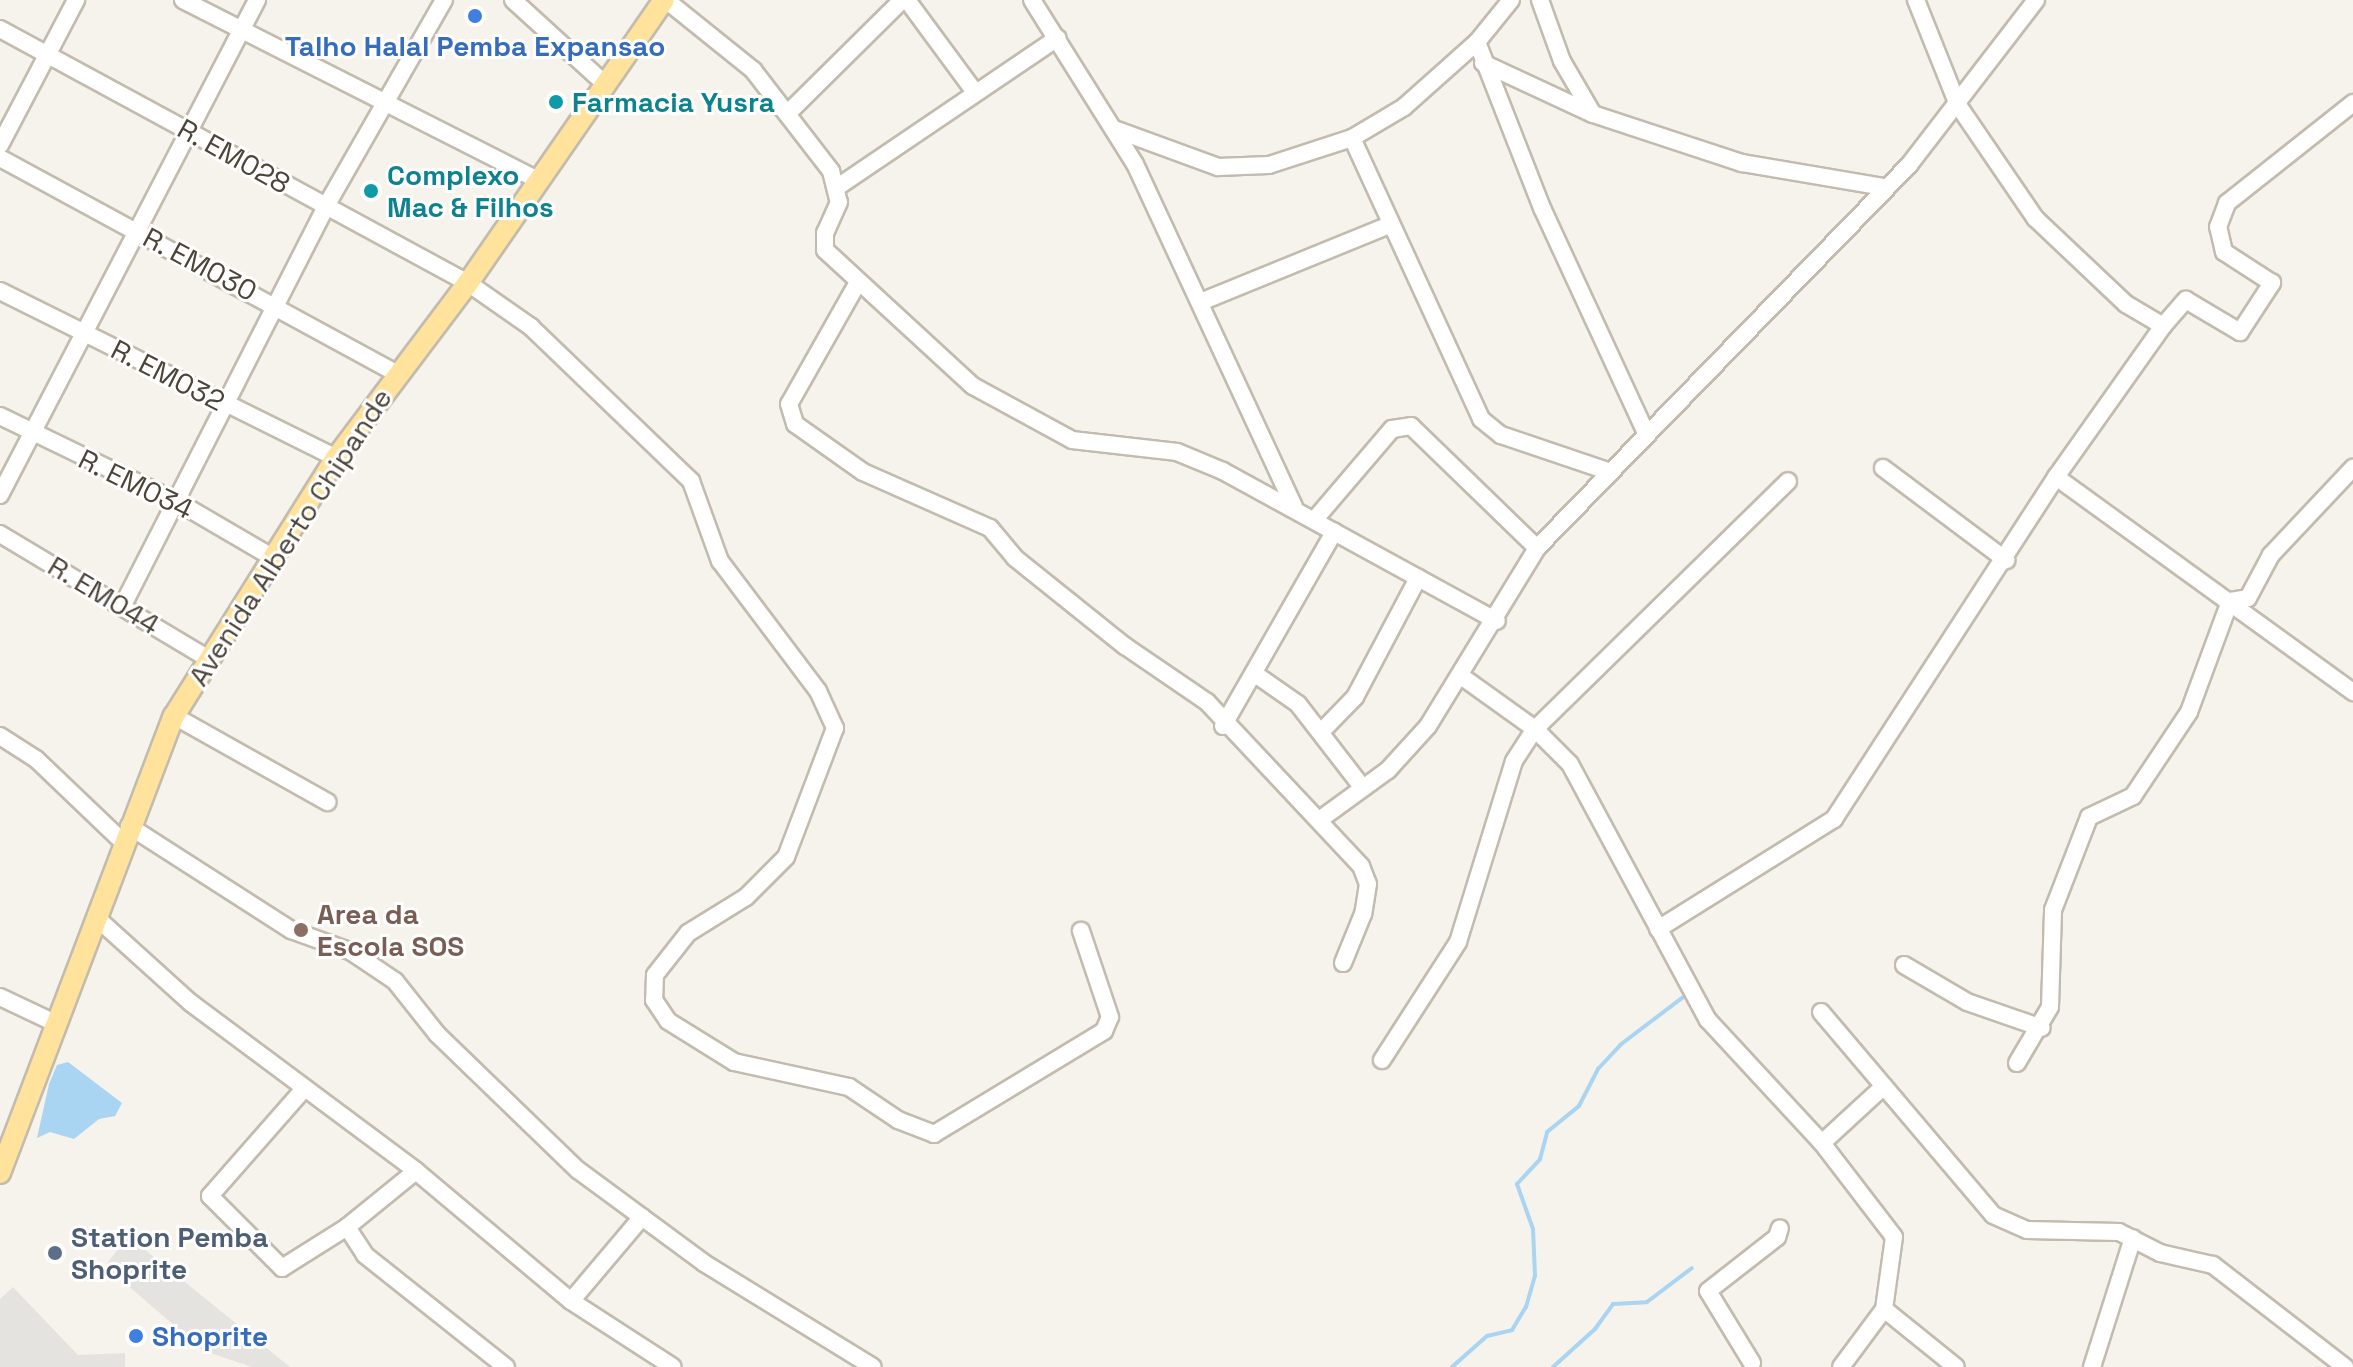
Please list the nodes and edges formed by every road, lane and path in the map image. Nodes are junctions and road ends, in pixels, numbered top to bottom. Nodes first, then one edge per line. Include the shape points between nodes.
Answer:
1 (76, 0) edge
2 (183, 0) edge
3 (257, 0) edge
4 (444, 0) edge
5 (513, 0) edge
6 (665, 0) edge
7 (904, 0) edge
8 (1032, 0) edge
9 (1511, 0) edge
10 (1540, 0) edge
11 (1916, 0) edge
12 (2036, 0) edge
13 (0, 29) edge
14 (241, 30) junction
15 (1058, 38) junction
16 (1477, 42) junction
17 (45, 53) junction
18 (1483, 63) junction
19 (606, 85) junction
20 (974, 91) junction
21 (387, 99) junction
22 (2353, 103) edge
23 (1958, 105) junction
24 (787, 114) junction
25 (1593, 114) junction
26 (1117, 130) junction
27 (190, 131) junction
28 (1352, 138) junction
29 (0, 145) edge
30 (0, 158) edge
31 (538, 180) junction
32 (839, 186) junction
33 (1884, 187) junction
34 (326, 206) junction
35 (1387, 226) junction
36 (137, 231) junction
37 (468, 283) junction
38 (857, 284) junction
39 (0, 291) edge
40 (1203, 301) junction
41 (275, 303) junction
42 (2163, 326) junction
43 (85, 333) junction
44 (397, 374) junction
45 (225, 405) junction
46 (0, 416) edge
47 (1645, 431) junction
48 (33, 433) junction
49 (336, 458) junction
50 (1883, 468) dead end
51 (2353, 468) edge
52 (1610, 472) junction
53 (2056, 477) junction
54 (1788, 481) dead end
55 (0, 495) edge
56 (176, 501) junction
57 (1294, 507) junction
58 (1316, 518) junction
59 (1334, 532) junction
60 (0, 534) edge
61 (1537, 548) junction
62 (270, 556) junction
63 (2006, 560) junction
64 (1418, 578) junction
65 (2230, 601) junction
66 (124, 603) junction
67 (1497, 621) junction
68 (207, 658) junction
69 (1255, 674) junction
70 (1461, 676) junction
71 (2353, 692) edge
72 (174, 716) junction
73 (1223, 726) junction
74 (1535, 729) junction
75 (1321, 732) junction
76 (0, 736) edge
77 (1363, 788) junction
78 (327, 802) dead end
79 (1322, 818) junction
80 (126, 834) junction
81 (99, 920) junction
82 (1658, 929) junction
83 (1081, 931) dead end
84 (1343, 963) dead end
85 (1904, 965) dead end
86 (0, 997) edge
87 (1821, 1012) dead end
88 (53, 1022) junction
89 (2042, 1028) junction
90 (1382, 1060) dead end
91 (2017, 1063) dead end
92 (1884, 1086) junction
93 (303, 1090) junction
94 (1822, 1143) junction
95 (416, 1171) junction
96 (0, 1173) edge
97 (642, 1217) junction
98 (347, 1227) junction
99 (1780, 1228) dead end
100 (2133, 1238) junction
101 (571, 1301) junction
102 (1884, 1309) junction
103 (1751, 1366) edge
104 (506, 1367) edge
105 (673, 1367) edge
106 (873, 1367) edge
107 (1841, 1367) edge
108 (1956, 1367) edge
109 (2092, 1367) edge
110 (2345, 1367) edge

1 - 17 street
2 - 14 street
3 - 14 street
4 - 21 street
5 - 19 street
6 - 19 main road, Avenida Alberto Chipande
6 - 24 street via 728,44
7 - 20 street
7 - 24 street
8 - 15 street
9 - 16 street
10 - 25 street via 1562,61
11 - 23 street
12 - 23 street
13 - 17 street, R. EM028
14 - 21 street
14 - 27 street
15 - 20 street
15 - 26 street
16 - 18 street
16 - 28 street via 1404,107
17 - 27 street, R. EM028
17 - 29 street
18 - 25 street
18 - 47 street
19 - 31 main road, Avenida Alberto Chipande
20 - 32 street
21 - 31 street
21 - 34 street
22 - 42 street via 2227,203 2218,227 2224,252 2272,283 2240,332 2186,300
23 - 33 street
23 - 42 street via 2065,252
24 - 32 street
25 - 33 street via 1742,163
26 - 28 street via 1218,167 1269,165
26 - 40 street
27 - 34 street, R. EM028
27 - 36 street
28 - 35 street
30 - 36 street, R. EM030
31 - 37 main road, Avenida Alberto Chipande
32 - 38 street via 825,250
33 - 47 street
34 - 37 street, R. EM028
34 - 41 street
35 - 40 street
35 - 52 street via 1481,419 1501,435
36 - 41 street, R. EM030
36 - 43 street
37 - 44 main road, Avenida Alberto Chipande
37 - 83 street, R. EM028 via 531,327 677,464 691,481 720,561 830,709 835,728 786,857 746,897 688,933 655,975 654,1000 668,1021 734,1062 849,1087 898,1120 934,1134 1104,1031 1110,1017
38 - 57 street via 973,386 1028,419 1072,440 1177,452
38 - 73 street via 789,404 795,424 863,472 990,528 1015,558 1125,646 1207,702
39 - 43 street, R. EM032
40 - 57 street via 1239,396
41 - 44 street, R. EM030
41 - 45 street
42 - 53 street
43 - 45 street, R. EM032
43 - 48 street
44 - 49 main road, Avenida Alberto Chipande
45 - 49 street, R. EM032
45 - 56 street
46 - 48 street, R. EM034
47 - 52 street
48 - 55 street
48 - 56 street, R. EM034
49 - 62 main road, Avenida Alberto Chipande
50 - 63 street
51 - 65 street via 2271,555 2248,598
52 - 61 street
53 - 63 street
53 - 65 street
54 - 74 street
56 - 62 street, R. EM034
56 - 66 street
57 - 58 street
58 - 59 street
58 - 61 street via 1392,429 1411,426
59 - 64 street
59 - 69 street
60 - 66 street, R. EM044
61 - 67 street
62 - 68 main road, Avenida Alberto Chipande
63 - 82 street via 1834,819
64 - 67 street
64 - 75 street via 1355,697
65 - 71 street
65 - 89 street via 2180,725 2133,796 2095,812 2075,847 2053,910 2050,1007
66 - 68 street, R. EM044
67 - 70 street
68 - 72 main road, Avenida Alberto Chipande
69 - 73 street
69 - 75 street via 1298,704
70 - 74 street
70 - 77 street via 1428,726
72 - 78 street
72 - 80 main road, Avenida Alberto Chipande
73 - 79 street
74 - 82 street via 1570,764
74 - 90 street via 1514,761 1458,942
75 - 77 street
76 - 80 street
77 - 79 street
79 - 84 street via 1368,884
80 - 81 main road, Avenida Alberto Chipande
80 - 97 street via 291,930 352,952 395,981 437,1034 534,1130
81 - 88 main road, Avenida Alberto Chipande
81 - 93 street
82 - 94 street via 1708,1020
85 - 89 street via 1967,1002
86 - 88 street
87 - 92 street
88 - 96 main road, Avenida Alberto Chipande via 21,1131
89 - 91 street
92 - 94 street
92 - 100 street via 1984,1207 2007,1224 2027,1230 2089,1228
93 - 95 street
93 - 98 street via 210,1196 282,1268
94 - 102 street via 1894,1237
95 - 98 street
95 - 101 street
97 - 101 street
97 - 106 street via 704,1263
98 - 104 street via 365,1255
99 - 103 street via 1777,1237 1708,1291
100 - 109 street
100 - 110 street via 2160,1253 2213,1265
101 - 105 street
102 - 107 street
102 - 108 street

